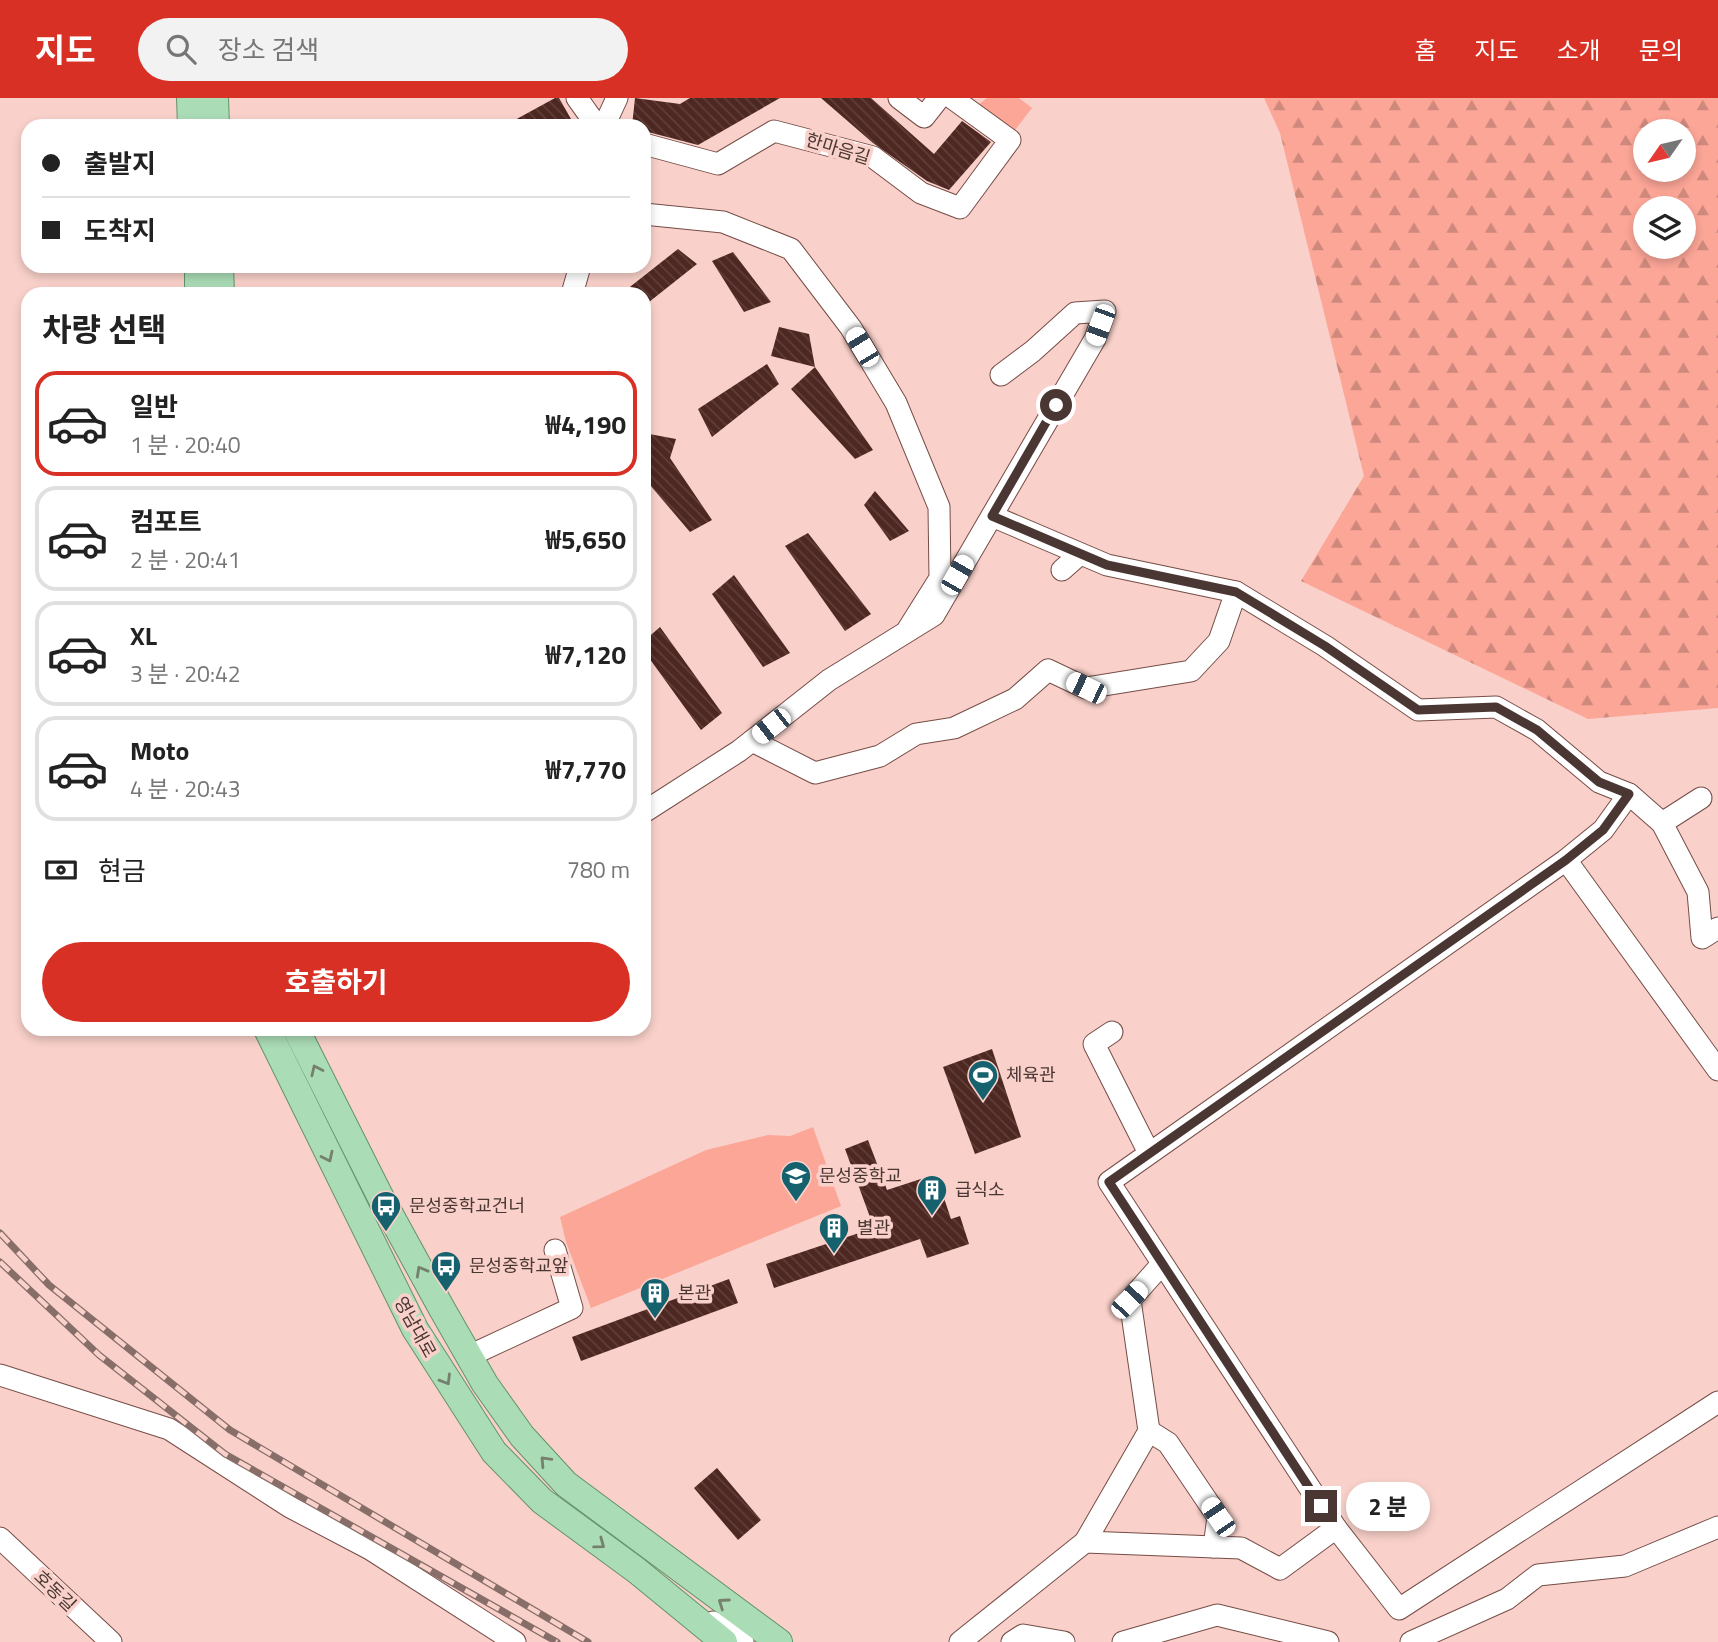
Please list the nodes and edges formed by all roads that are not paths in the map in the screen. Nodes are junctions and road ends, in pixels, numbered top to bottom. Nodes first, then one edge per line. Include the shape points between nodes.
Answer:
1 (190, 98) edge
2 (215, 98) edge
3 (577, 98) edge
4 (617, 98) edge
5 (899, 98) edge
6 (939, 98) edge
7 (952, 98) edge
8 (191, 119) edge
9 (216, 119) edge
10 (592, 119) edge
11 (607, 119) edge
12 (651, 146) edge
13 (651, 215) edge
14 (1000, 375) dead end
15 (992, 516) junction
16 (1080, 554) junction
17 (1062, 570) dead end
18 (1236, 592) junction
19 (1251, 616) dead end
20 (906, 632) junction
21 (752, 741) junction
22 (1629, 794) junction
23 (1701, 798) dead end
24 (651, 807) edge
25 (1662, 823) junction
26 (1575, 854) junction
27 (1718, 928) edge
28 (1112, 1032) dead end
29 (270, 1036) edge
30 (300, 1036) edge
31 (1718, 1070) edge
32 (1149, 1151) junction
33 (555, 1250) dead end
34 (1161, 1265) junction
35 (469, 1356) junction
36 (0, 1375) edge
37 (1718, 1402) edge
38 (1149, 1431) junction
39 (1718, 1527) edge
40 (1336, 1528) junction
41 (0, 1538) edge
42 (1085, 1542) junction
43 (1214, 1547) junction
44 (636, 1570) junction
45 (111, 1642) edge
46 (515, 1642) edge
47 (723, 1642) edge
48 (743, 1642) edge
49 (779, 1642) edge
50 (960, 1642) edge
51 (1012, 1642) edge
52 (1064, 1642) edge
53 (1123, 1642) edge
54 (1328, 1642) edge
55 (1411, 1642) edge

1 - 8 main road
2 - 9 main road
3 - 10 street
4 - 11 street
5 - 6 street via 924,117
7 - 12 street, 한마음길 via 1010,140 960,208 921,193 873,157 774,131 718,164
13 - 20 street via 723,222 791,249 851,328 896,403 939,506 940,578
14 - 15 street via 1075,313 1105,311 1094,339
15 - 16 street
15 - 20 street via 934,615
16 - 17 street
16 - 18 street via 1107,565
18 - 19 street
18 - 21 street via 1219,640 1191,671 1086,688 1048,670 1015,699 954,729 916,734 880,756 815,773
18 - 22 street via 1325,646 1418,716 1496,707 1537,730 1599,782
20 - 21 street via 829,680
21 - 24 street
22 - 25 street
22 - 26 street via 1603,830
23 - 25 street
25 - 27 street via 1698,892 1702,938
26 - 31 street
26 - 32 street
28 - 32 street via 1094,1044
29 -> 44 main road, 영남대로 via 402,1305 463,1408 518,1479
35 -> 30 main road, 영남대로 via 374,1185
32 - 34 street via 1109,1182
33 - 35 street via 572,1308
34 - 38 street via 1129,1300
34 - 40 street
49 -> 35 main road, 영남대로 via 566,1484 522,1436
36 - 46 street via 169,1429
37 - 40 street via 1399,1609
38 - 42 street
38 - 43 street via 1168,1443 1218,1517
39 - 55 street via 1625,1566 1538,1575 1507,1599
40 - 43 street via 1280,1569 1241,1548
41 - 45 street, 호동길
42 - 43 street
42 - 50 street
44 - 47 main road, 영남대로
44 - 48 street, 영남대로
51 - 52 street via 1023,1635
53 - 54 street via 1217,1615

